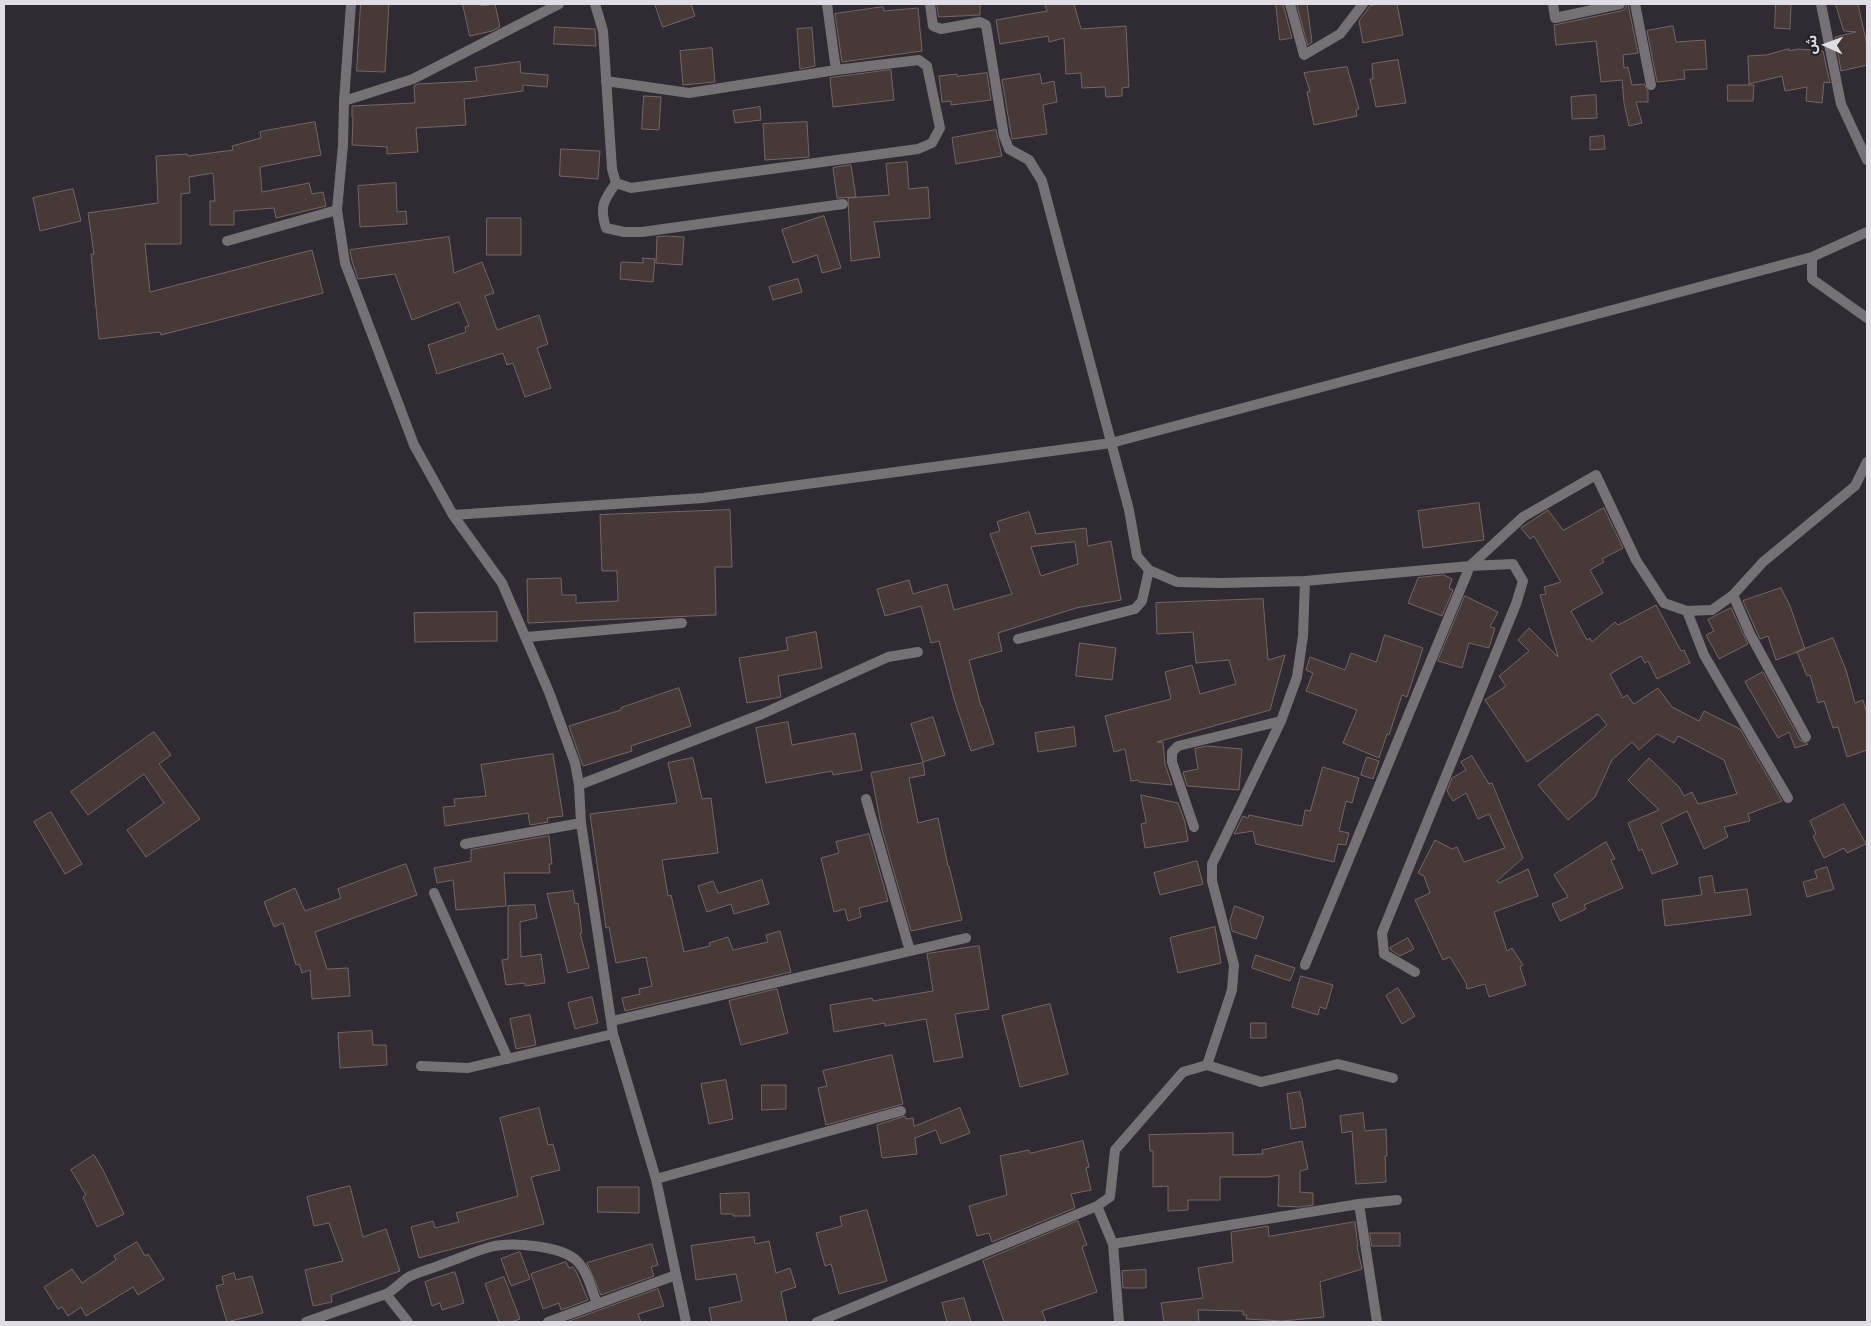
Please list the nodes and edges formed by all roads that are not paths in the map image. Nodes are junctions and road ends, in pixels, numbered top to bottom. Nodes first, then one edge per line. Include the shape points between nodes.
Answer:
1 (351, 4) edge
2 (559, 4) edge
3 (596, 4) edge
4 (827, 4) edge
5 (930, 4) edge
6 (1290, 4) edge
7 (1364, 4) edge
8 (1553, 4) edge
9 (1620, 4) edge
10 (1635, 4) edge
11 (1821, 4) edge
12 (836, 70) junction
13 (606, 81) junction
14 (1650, 86) dead end
15 (344, 101) junction
16 (1867, 160) edge
17 (616, 183) junction
18 (843, 204) dead end
19 (337, 210) junction
20 (1867, 232) edge
21 (227, 241) dead end
22 (1812, 257) junction
23 (1867, 318) edge
24 (1111, 443) junction
25 (1867, 462) edge
26 (453, 515) junction
27 (1470, 566) junction
28 (1149, 570) junction
29 (1305, 581) junction
30 (1733, 595) junction
31 (1687, 612) junction
32 (682, 623) dead end
33 (527, 637) junction
34 (1018, 639) dead end
35 (918, 652) dead end
36 (1282, 721) junction
37 (1806, 738) dead end
38 (579, 785) junction
39 (1788, 798) dead end
40 (866, 799) dead end
41 (581, 823) junction
42 (1194, 827) dead end
43 (466, 844) dead end
44 (434, 893) dead end
45 (966, 938) dead end
46 (910, 951) junction
47 (1305, 965) dead end
48 (1415, 972) dead end
49 (612, 1021) junction
50 (613, 1034) junction
51 (508, 1058) junction
52 (1207, 1065) junction
53 (421, 1066) dead end
54 (1393, 1078) dead end
55 (901, 1111) dead end
56 (656, 1179) junction
57 (1397, 1200) dead end
58 (1358, 1204) junction
59 (1097, 1206) junction
60 (1113, 1244) junction
61 (676, 1275) junction
62 (386, 1294) junction
63 (597, 1304) junction
64 (306, 1322) edge
65 (408, 1322) edge
66 (548, 1322) edge
67 (686, 1322) edge
68 (817, 1322) edge
69 (1119, 1322) edge
70 (1377, 1322) edge

1 - 15 street
2 - 15 street via 413,79
3 - 13 street via 603,31
4 - 12 street
5 - 24 street via 933,26 940,29 980,22 986,25 1004,136 1009,150 1029,160 1042,181
6 - 7 street via 1304,55 1340,34
8 - 9 street via 1556,18
10 - 14 street
11 - 16 street via 1841,104
12 - 13 street via 689,94
12 - 17 street via 920,60 927,66 940,128 932,142 918,150 631,188
13 - 17 street via 612,169
15 - 19 street
17 - 18 street via 604,200 602,214 606,228 624,232
19 - 21 street
19 - 26 street via 346,263 414,445
20 - 22 street
22 - 23 street via 1812,279
22 - 24 street
24 - 26 street via 703,498
24 - 28 street via 1129,510 1137,556
25 - 30 street via 1855,486 1763,562
26 - 33 street via 502,583
27 - 29 street
27 - 31 street via 1522,517 1596,475 1636,560 1664,603
27 - 47 street
27 - 48 street via 1513,564 1523,581 1382,933 1384,954
28 - 29 street via 1177,582
28 - 34 street via 1142,600 1134,609
29 - 36 street via 1303,636 1297,677
30 - 31 street via 1712,610
30 - 37 street via 1750,634
31 - 39 street via 1704,655
32 - 33 street
33 - 38 street via 575,763
35 - 38 street via 888,657 762,714
36 - 42 street via 1178,746 1172,752 1172,762
36 - 52 street via 1212,864 1212,881 1234,965 1232,990
38 - 41 street
40 - 46 street
41 - 43 street
41 - 49 street
44 - 51 street
45 - 46 street
46 - 49 street
49 - 50 street
50 - 51 street
50 - 56 street
51 - 53 street via 468,1068
52 - 54 street via 1261,1082 1338,1064
52 - 59 street via 1183,1072 1115,1150 1110,1197
55 - 56 street
56 - 61 street
57 - 58 street
58 - 60 street
58 - 70 street
59 - 60 street
59 - 68 street
60 - 69 street
61 - 63 street
61 - 67 street
62 - 63 street via 424,1271 494,1246 512,1245 543,1247 577,1260
62 - 64 street
62 - 65 street
63 - 66 street

